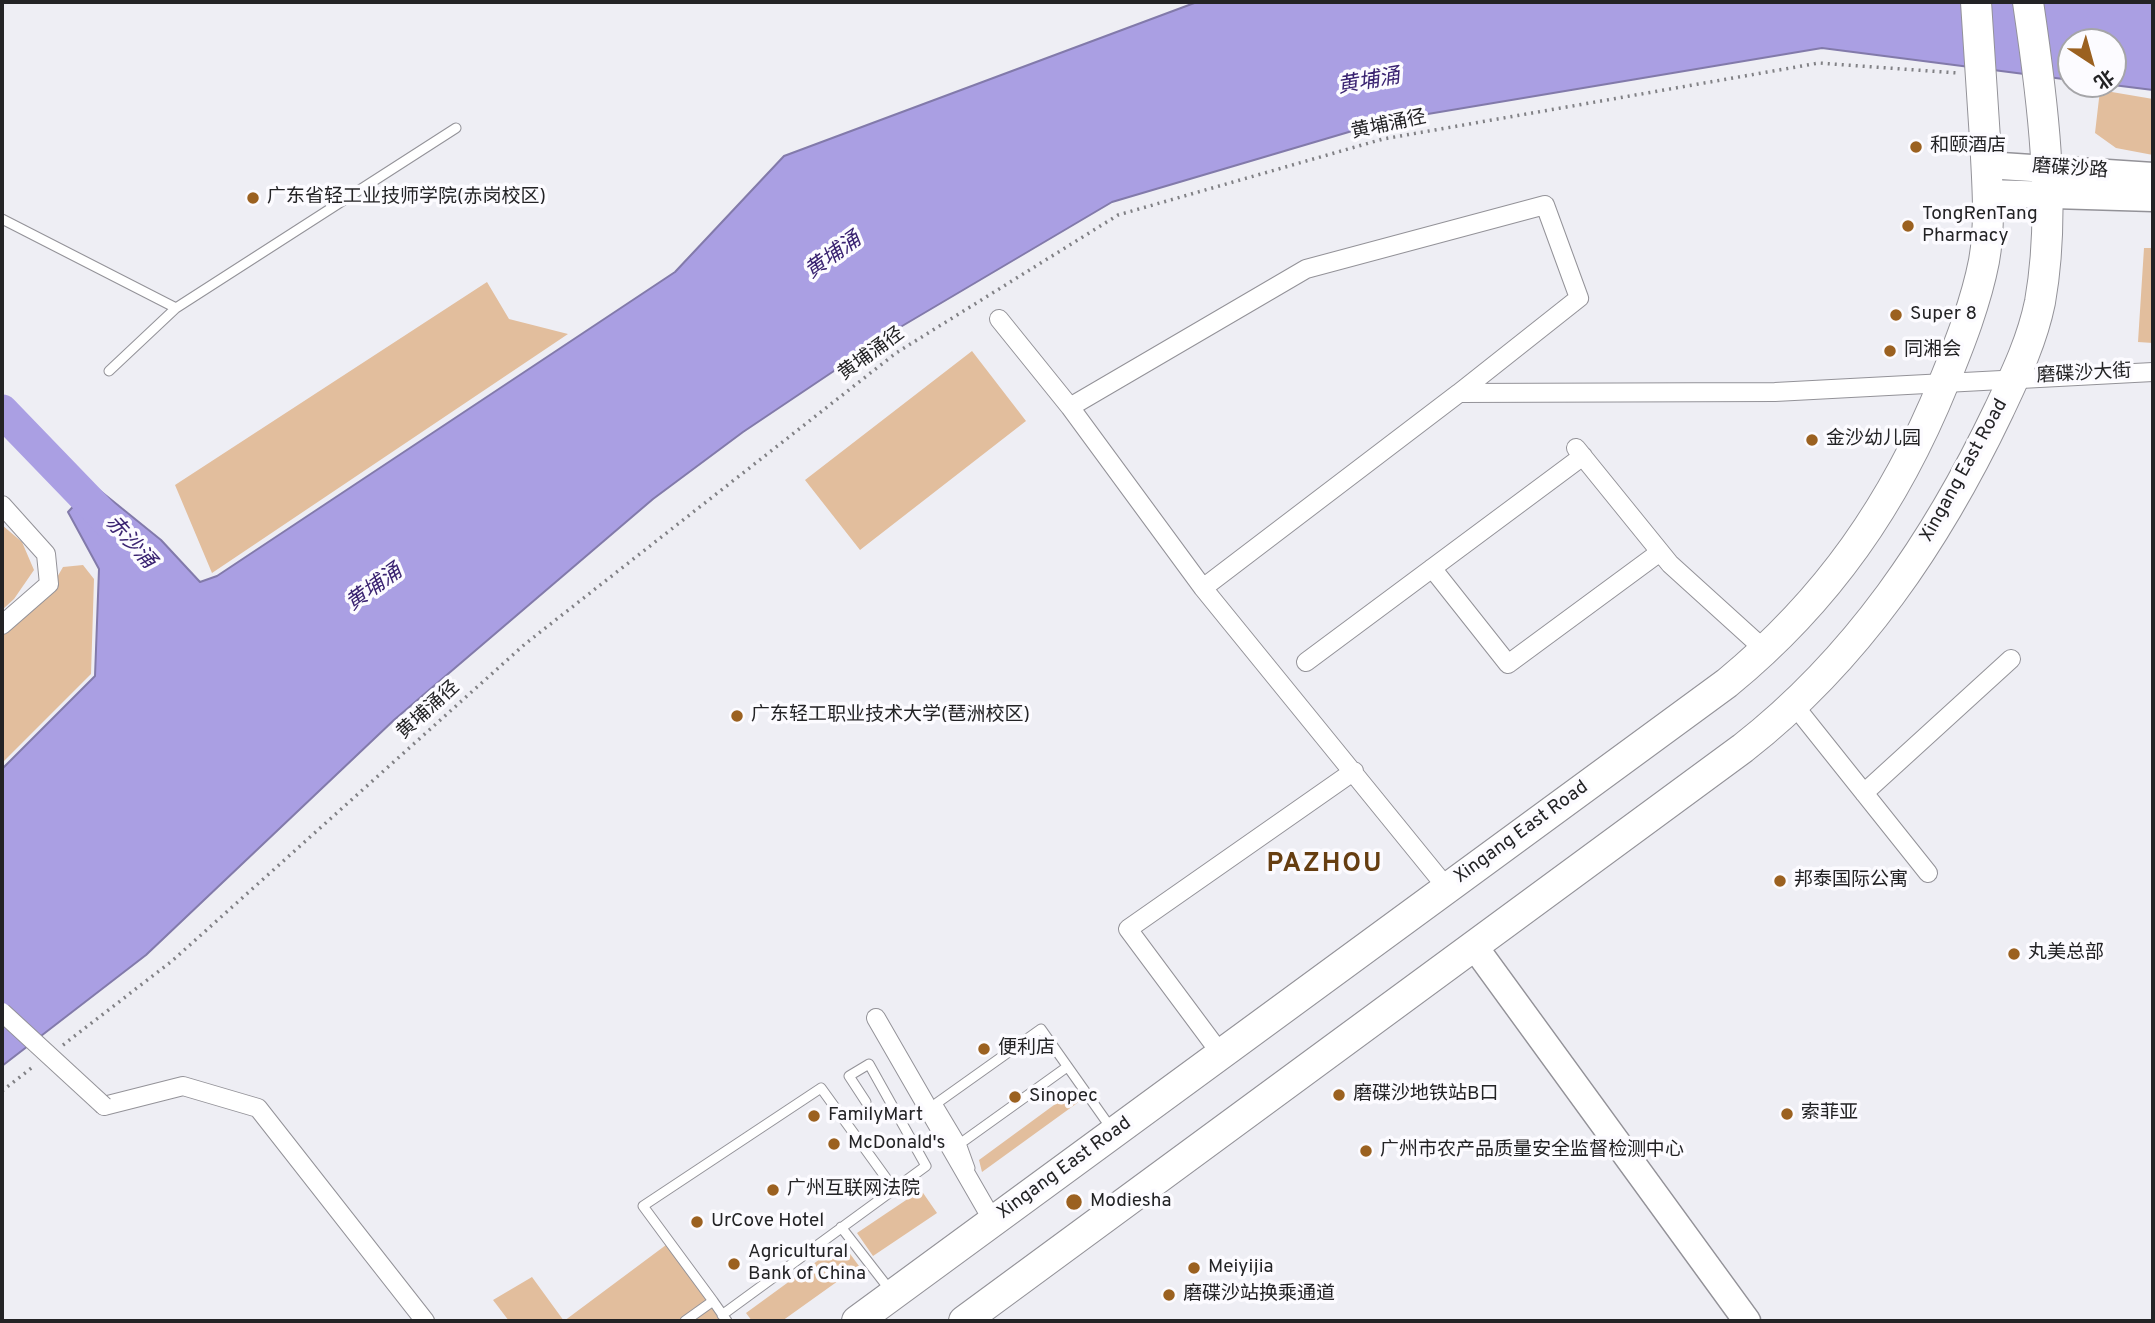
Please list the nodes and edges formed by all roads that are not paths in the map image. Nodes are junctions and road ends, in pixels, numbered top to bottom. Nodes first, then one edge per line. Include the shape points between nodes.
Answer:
1 (1976, 2) edge
2 (2028, 2) edge
3 (456, 128) dead end
4 (2153, 176) edge
5 (1987, 179) junction
6 (2045, 182) junction
7 (2153, 198) edge
8 (2, 219) edge
9 (176, 308) junction
10 (999, 319) dead end
11 (109, 371) dead end
12 (2153, 372) edge
13 (2015, 379) junction
14 (1945, 381) junction
15 (1459, 393) junction
16 (1070, 407) junction
17 (2, 505) edge
18 (1660, 552) junction
19 (1432, 568) junction
20 (1203, 588) junction
21 (2, 625) edge
22 (1766, 651) junction
23 (2011, 659) dead end
24 (1306, 662) dead end
25 (1794, 705) junction
26 (1354, 771) junction
27 (1864, 793) junction
28 (1928, 873) dead end
29 (1447, 888) junction
30 (1474, 946) junction
31 (2, 1012) edge
32 (876, 1018) dead end
33 (1221, 1054) junction
34 (1068, 1067) junction
35 (866, 1102) dead end
36 (1114, 1132) junction
37 (961, 1143) junction
38 (894, 1189) junction
39 (988, 1212) junction
40 (841, 1227) junction
41 (893, 1294) junction
42 (713, 1301) junction
43 (725, 1318) edge
44 (425, 1321) edge
45 (685, 1321) edge
46 (857, 1321) edge
47 (964, 1321) edge
48 (1747, 1321) edge

1 - 5 main road, Xingang East Road
2 - 6 main road, Xingang East Road via 2043,106
3 - 9 lane
4 - 6 street, 磨碟沙路
5 - 6 street, 磨碟沙路
5 - 14 main road, Xingang East Road via 1984,260 1962,340
6 - 7 street
6 - 13 main road, Xingang East Road via 2040,302
8 - 9 lane
9 - 11 lane
10 - 16 street
12 - 13 street, 磨碟沙大街
13 - 14 street, 磨碟沙大街
13 - 25 main road, Xingang East Road via 1984,443 1900,584 1839,660
14 - 15 street, 磨碟沙大街 via 1775,392
14 - 22 main road, Xingang East Road via 1903,472 1871,525 1824,590
15 - 16 street via 1579,298 1545,205 1306,269
15 - 20 street
16 - 20 street
17 - 21 street via 46,554 49,584
18 - 19 street via 1508,664
18 - 19 street via 1580,452
18 - 22 street
19 - 24 street
20 - 26 street
22 - 29 main road, Xingang East Road
23 - 27 street
25 - 27 street
25 - 30 main road, Xingang East Road
26 - 29 street
26 - 33 street via 1128,929
27 - 28 street
29 - 33 main road, Xingang East Road
30 - 47 main road, Xingang East Road
30 - 48 street
31 - 44 street, bridge via 104,1106 183,1086 258,1108
32 - 39 street
33 - 36 main road, Xingang East Road
34 - 36 lane
34 - 37 lane
34 - 37 lane via 1041,1029 937,1103
35 - 38 lane via 849,1076 869,1063 926,1167
36 - 39 main road, Xingang East Road
37 - 39 lane
38 - 40 lane
38 - 42 lane via 821,1088 643,1206
39 - 41 main road, Xingang East Road
40 - 41 lane
40 - 43 lane
41 - 46 main road, Xingang East Road
42 - 43 lane
42 - 45 lane

